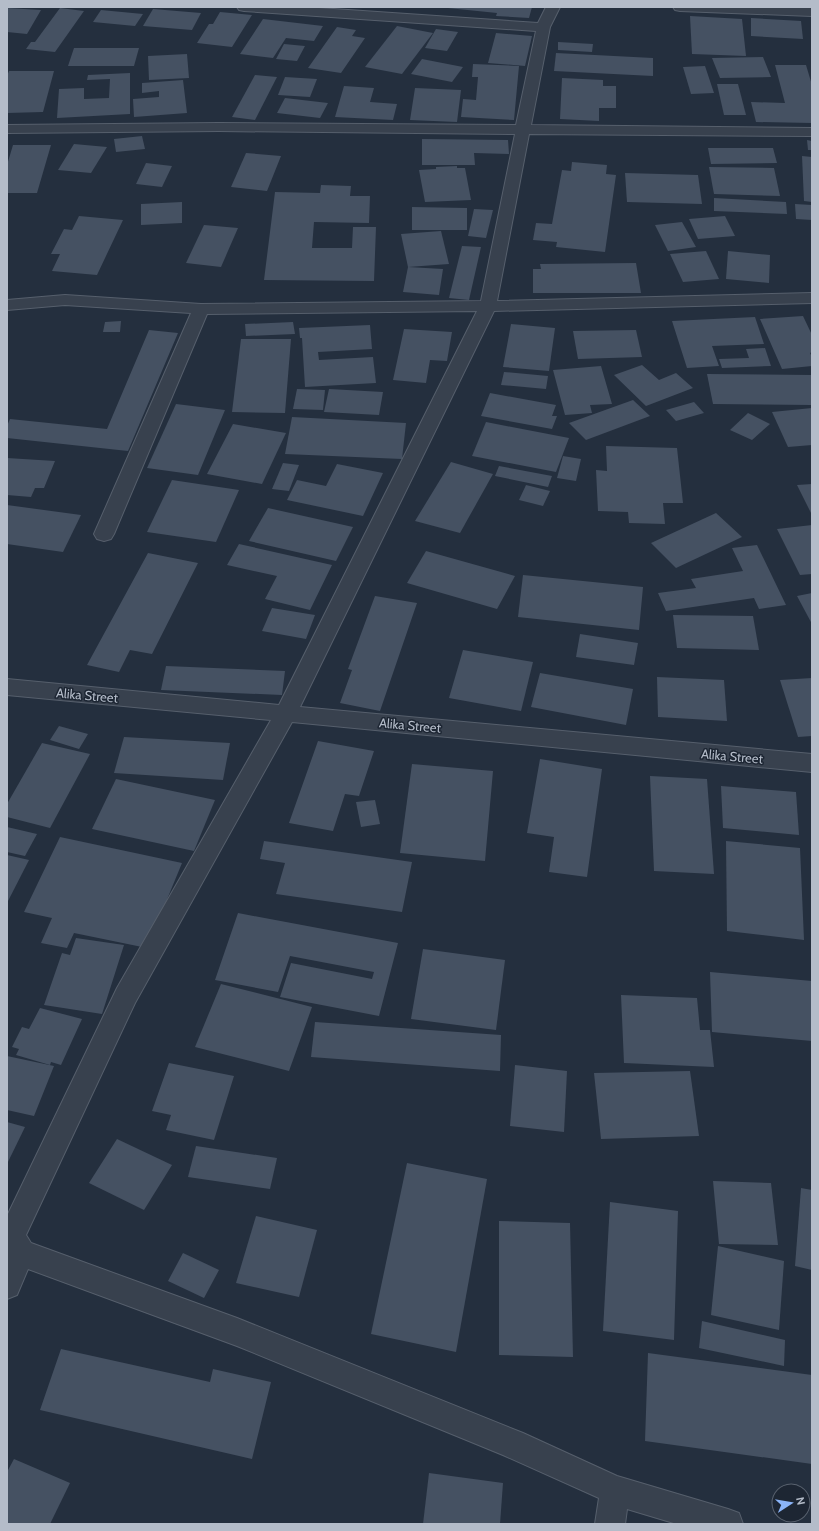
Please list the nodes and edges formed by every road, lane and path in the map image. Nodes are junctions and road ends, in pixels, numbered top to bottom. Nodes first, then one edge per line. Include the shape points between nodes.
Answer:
1 (244, 7) edge
2 (554, 7) edge
3 (680, 7) edge
4 (812, 12) edge
5 (544, 27) junction
6 (7, 129) edge
7 (524, 130) junction
8 (812, 132) edge
9 (812, 298) edge
10 (7, 305) edge
11 (488, 306) junction
12 (201, 309) junction
13 (104, 534) dead end
14 (7, 687) edge
15 (286, 713) junction
16 (812, 763) edge
17 (13, 1240) edge
18 (7, 1285) edge
19 (615, 1490) junction
20 (610, 1524) edge
21 (728, 1524) edge

1 - 5 street
2 - 5 street
3 - 4 street
5 - 7 street
6 - 7 street via 219,127
7 - 8 street
7 - 11 street
9 - 11 street
10 - 12 street via 65,300
11 - 12 street
11 - 15 street
12 - 13 street
14 - 15 street, Alika Street
15 - 16 street, Alika Street
15 - 17 street via 126,996
17 - 18 street
17 - 19 street via 512,1444
19 - 20 street
19 - 21 street

